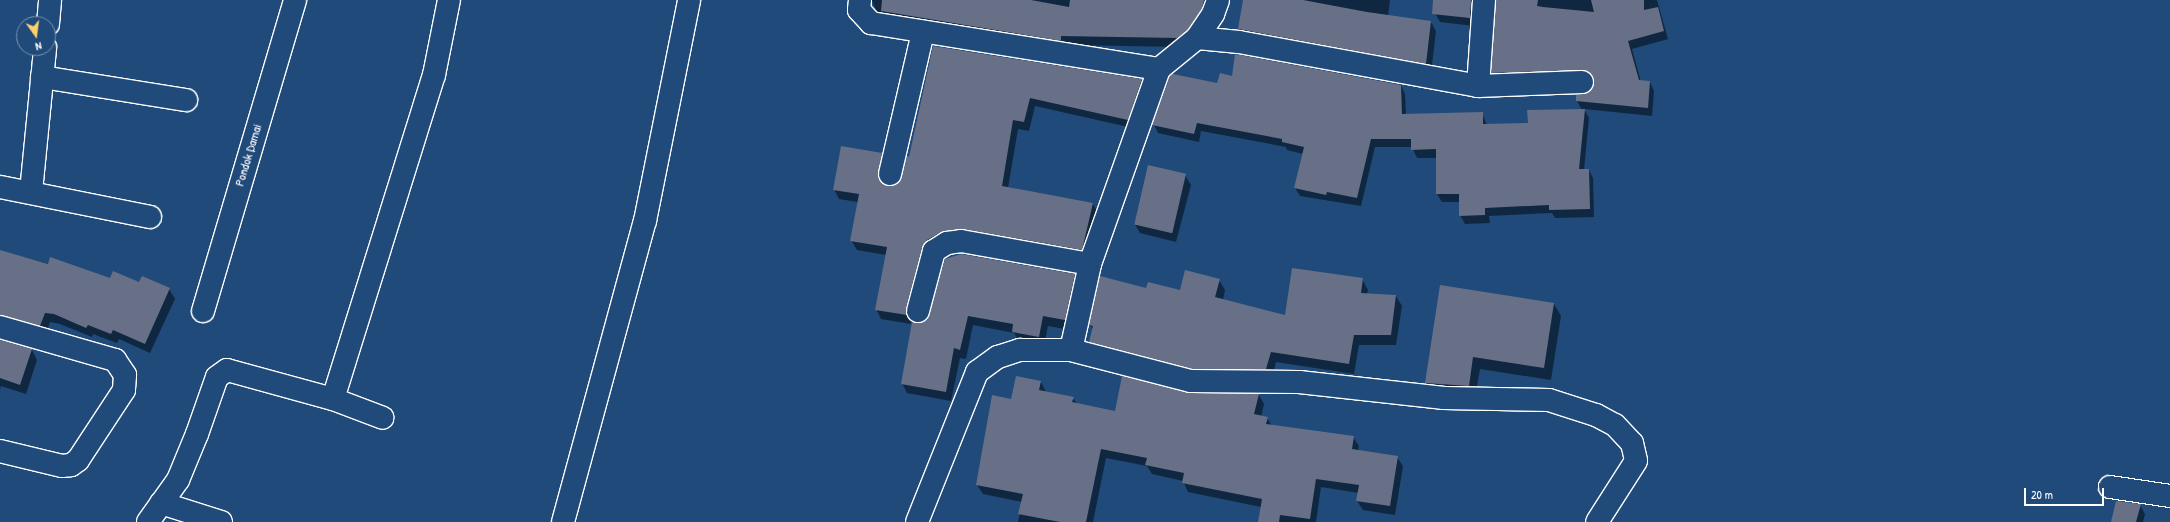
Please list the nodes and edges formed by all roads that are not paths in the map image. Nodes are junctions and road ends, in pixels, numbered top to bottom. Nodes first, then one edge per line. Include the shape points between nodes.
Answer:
1 (50, 0) edge
2 (295, 0) edge
3 (449, 0) edge
4 (688, 0) edge
5 (860, 0) edge
6 (1218, 0) edge
7 (1484, 0) edge
8 (49, 16) edge
9 (923, 32) junction
10 (1197, 38) junction
11 (44, 56) edge
12 (1159, 69) junction
13 (42, 77) junction
14 (1582, 82) dead end
15 (1478, 86) junction
16 (186, 100) dead end
17 (890, 174) dead end
18 (0, 187) edge
19 (31, 192) junction
20 (150, 217) dead end
21 (1090, 264) junction
22 (203, 311) dead end
23 (918, 311) dead end
24 (0, 327) edge
25 (1071, 350) junction
26 (332, 399) junction
27 (383, 418) dead end
28 (0, 451) edge
29 (2110, 487) dead end
30 (2170, 496) edge
31 (161, 503) junction
32 (148, 522) edge
33 (221, 522) edge
34 (563, 522) edge
35 (917, 522) edge
36 (1597, 522) edge

1 - 8 street
2 - 22 street, Pondok Damai
3 - 26 street via 434,75
4 - 34 street via 645,221
5 - 9 street via 859,10 871,23
6 - 10 street via 1213,14
7 - 15 street
9 - 12 street
9 - 17 street
10 - 12 street
10 - 15 street via 1239,42
11 - 13 street
12 - 21 street
13 - 16 street
13 - 19 street
14 - 15 street
18 - 19 street
19 - 20 street
21 - 23 street via 961,241 947,243 934,251
21 - 25 street
24 - 28 street via 115,360 125,375 124,390 78,460 71,465 62,466
25 - 35 street via 1020,350 998,357 977,372
25 - 36 street via 1191,381 1299,382 1444,398 1549,400 1590,413 1616,425 1632,443 1636,460
26 - 27 street
26 - 31 street via 227,370 217,376 178,480
29 - 30 street
31 - 32 street
31 - 33 street

